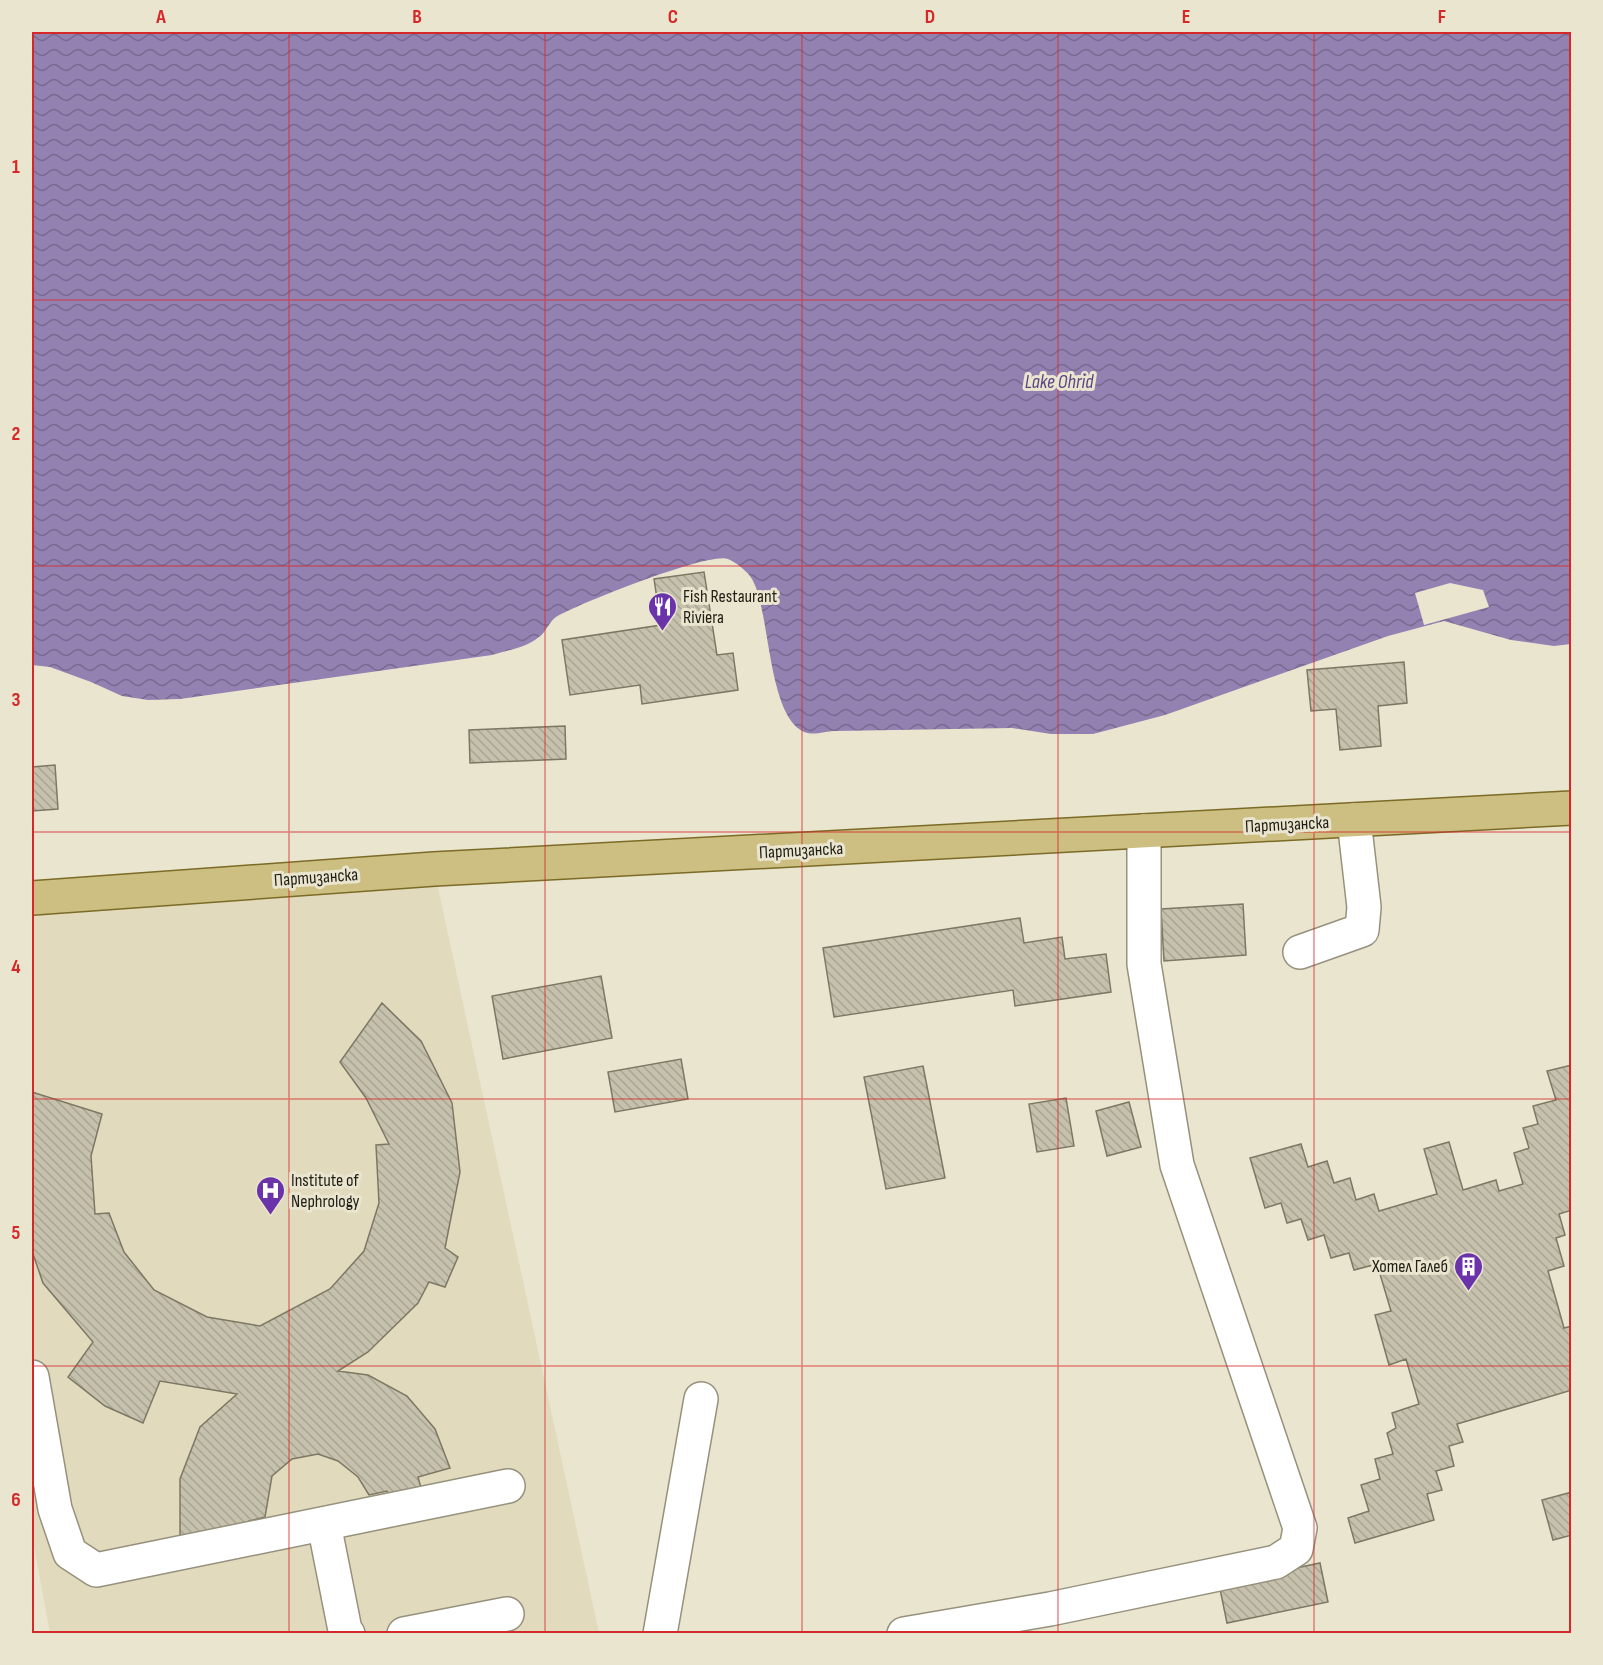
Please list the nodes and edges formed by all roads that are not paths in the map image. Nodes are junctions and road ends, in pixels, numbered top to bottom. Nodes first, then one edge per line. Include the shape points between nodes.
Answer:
1 (1572, 808) edge
2 (1354, 820) junction
3 (1144, 831) junction
4 (32, 898) edge
5 (1300, 952) dead end
6 (32, 1377) edge
7 (701, 1399) dead end
8 (508, 1486) dead end
9 (324, 1524) junction
10 (507, 1614) dead end
11 (348, 1634) edge
12 (404, 1634) edge
13 (660, 1634) edge
14 (904, 1634) edge

1 - 2 main road, Партизанска
2 - 3 main road, Партизанска
2 - 5 street via 1364,907 1362,930
3 - 4 main road, Партизанска via 434,869
3 - 14 street via 1144,964 1177,1165 1300,1528 1296,1549 1276,1562 1050,1609
6 - 9 street via 55,1509 69,1553 96,1570
7 - 13 street
8 - 9 street
9 - 11 street
10 - 12 street

